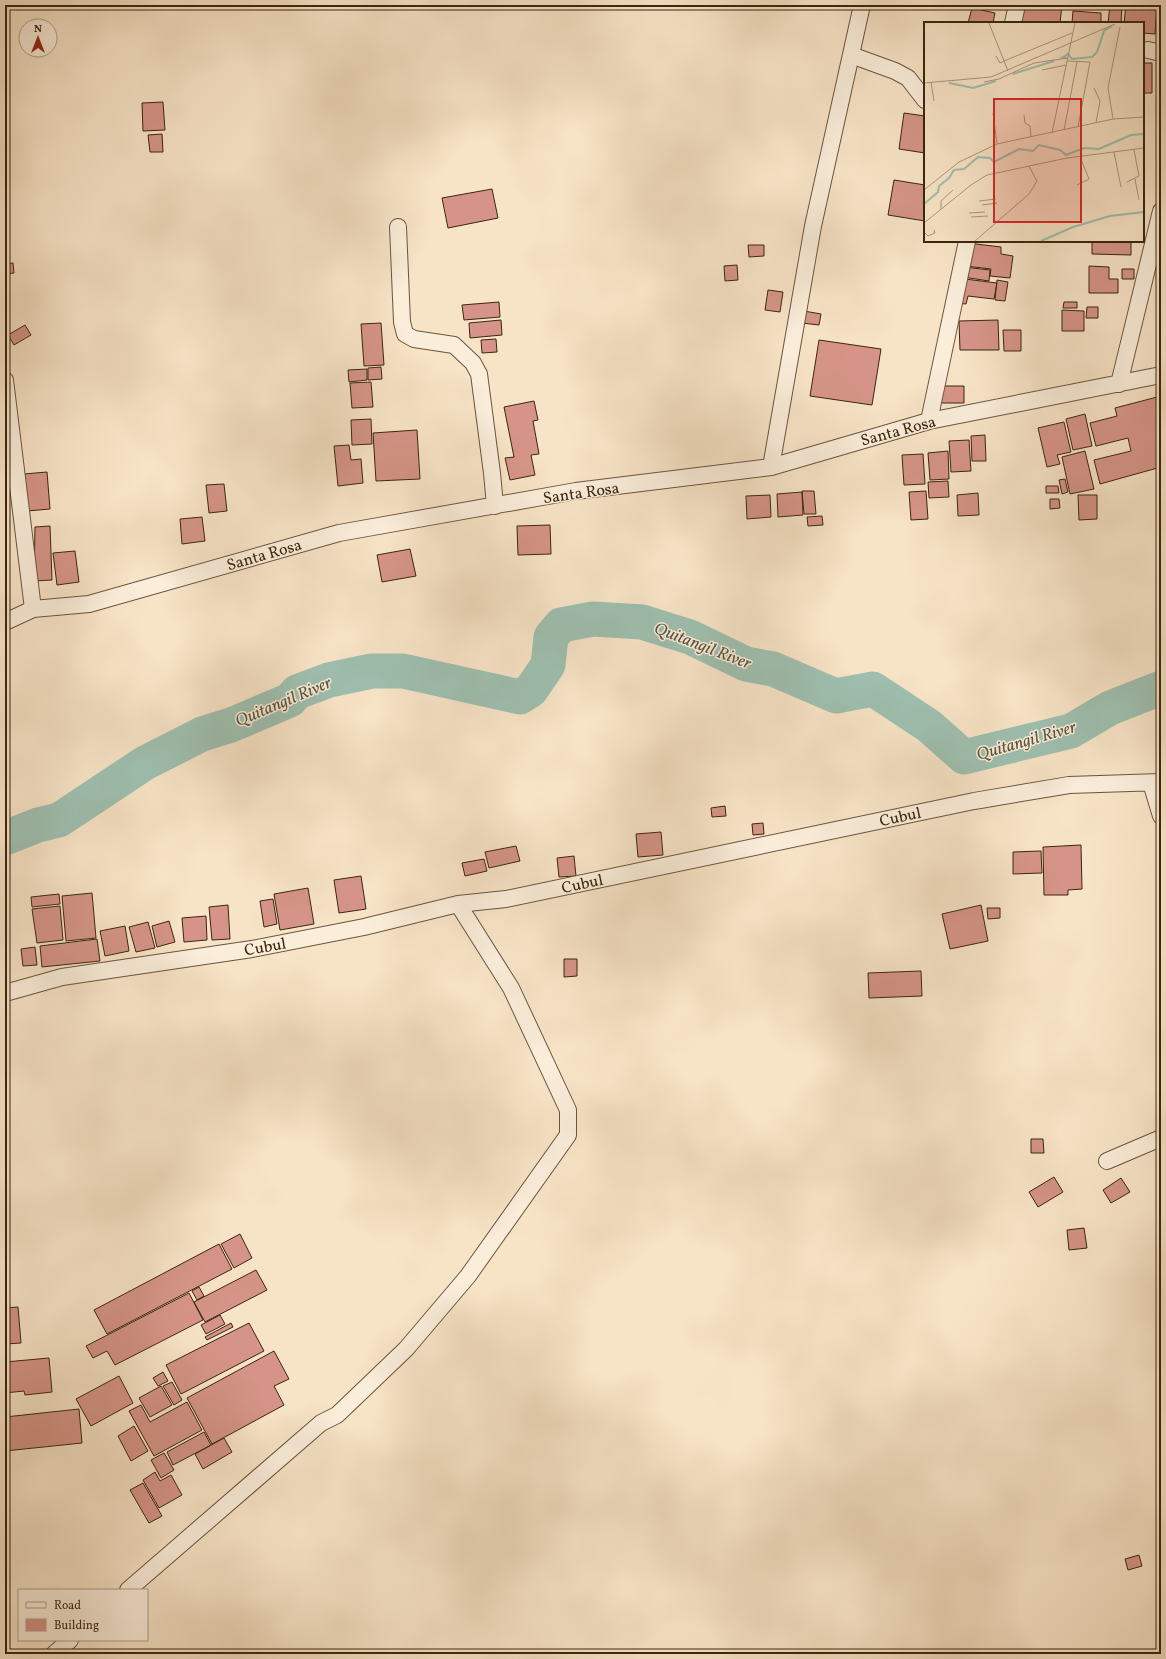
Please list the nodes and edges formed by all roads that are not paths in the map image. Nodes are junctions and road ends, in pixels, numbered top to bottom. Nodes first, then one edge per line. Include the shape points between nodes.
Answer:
1 (862, 5) edge
2 (1017, 5) edge
3 (1013, 22) edge
4 (851, 55) junction
5 (924, 99) edge
6 (1161, 211) edge
7 (398, 227) dead end
8 (967, 242) edge
9 (1161, 375) edge
10 (5, 380) edge
11 (1119, 384) junction
12 (929, 421) junction
13 (770, 467) junction
14 (495, 506) junction
15 (33, 609) junction
16 (5, 622) edge
17 (1156, 782) edge
18 (1161, 816) edge
19 (458, 904) junction
20 (5, 993) edge
21 (1161, 1138) edge
22 (1107, 1161) dead end
23 (129, 1589) edge
24 (69, 1641) edge
25 (54, 1654) edge

1 - 4 street
2 - 3 street
4 - 5 street via 908,78
4 - 13 street via 813,226
6 - 11 street
7 - 14 street via 402,322 405,334 414,339 454,345 473,363 479,374
8 - 12 street
9 - 11 street, Santa Rosa
10 - 15 street
11 - 12 street, Santa Rosa
12 - 13 street, Santa Rosa
13 - 14 street, Santa Rosa via 576,491
14 - 15 street, Santa Rosa via 339,533 89,604
15 - 16 street, Santa Rosa
17 - 18 street
17 - 19 street, Cubul via 1069,785 974,801 506,899
19 - 20 street, Cubul via 364,927 252,949 62,977
19 - 23 street via 518,1001 568,1110 568,1135 468,1276 406,1349 337,1415 321,1423
21 - 22 street
24 - 25 street

